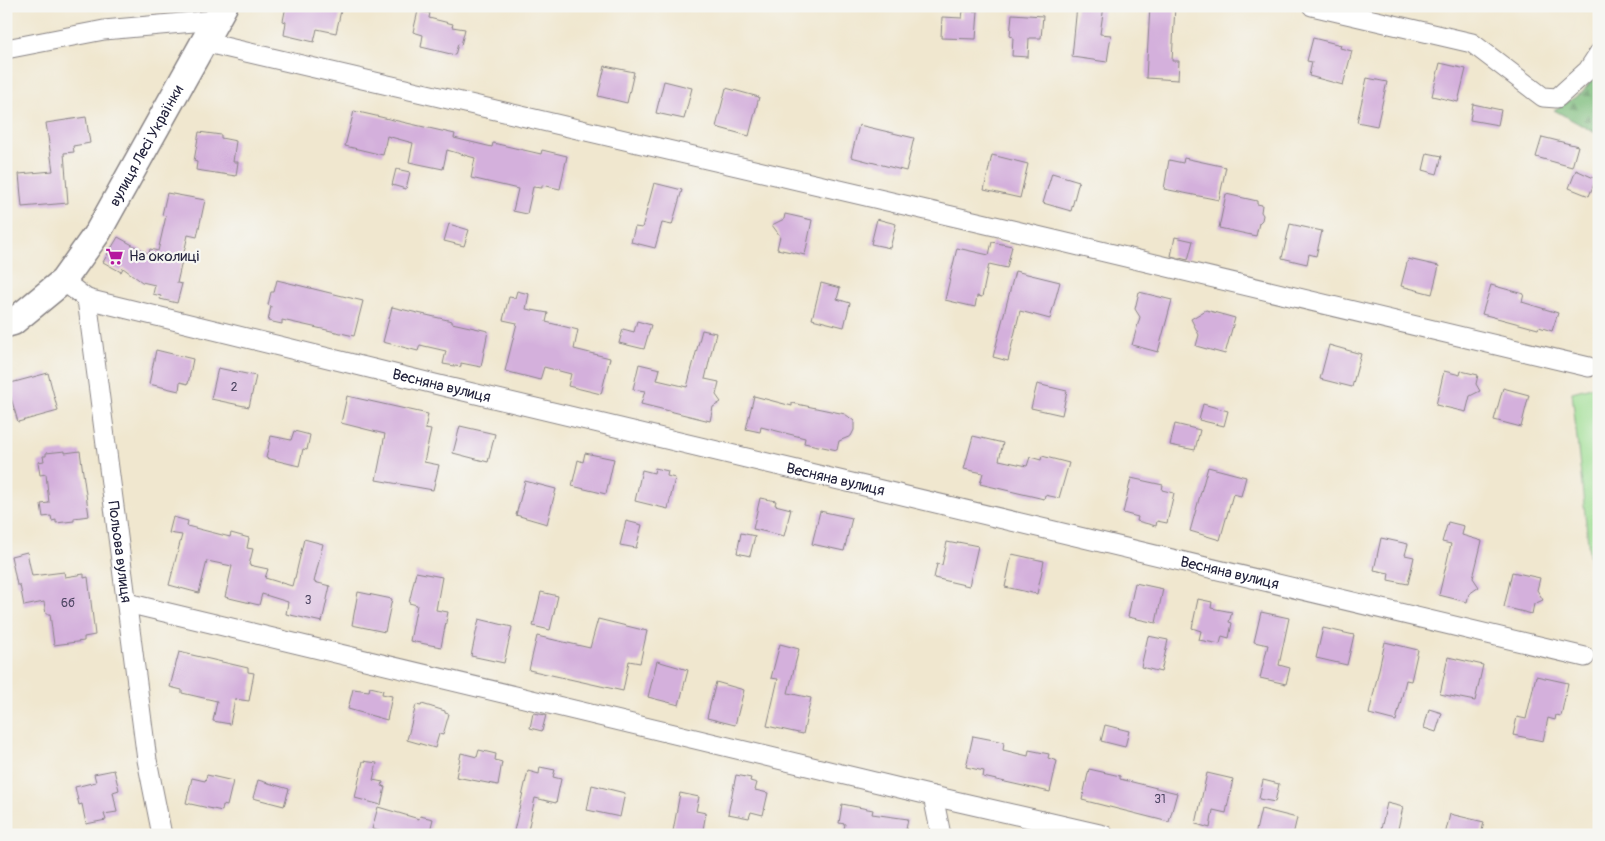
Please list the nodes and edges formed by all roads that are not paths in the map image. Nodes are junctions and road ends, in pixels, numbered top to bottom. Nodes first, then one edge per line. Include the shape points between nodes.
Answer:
1 (1312, 6) edge
2 (220, 13) edge
3 (203, 42) junction
4 (6, 49) edge
5 (1599, 53) edge
6 (63, 281) junction
7 (88, 298) junction
8 (6, 324) edge
9 (1589, 367) dead end
10 (127, 603) junction
11 (1585, 657) dead end
12 (933, 796) junction
13 (162, 835) edge
14 (942, 835) edge
15 (1104, 835) edge

1 - 5 street via 1472,42 1543,97 1557,98 1588,70
2 - 3 street, вулиця Лесі Українки
2 - 4 street
3 - 6 street, вулиця Лесі Українки via 98,232
3 - 9 street
6 - 7 street
6 - 8 street, вулиця Лесі Українки via 13,322
7 - 10 street, Польова вулиця
7 - 11 street, Весняна вулиця via 456,390
10 - 12 street
10 - 13 street, Польова вулиця via 147,760
12 - 14 street
12 - 15 street

